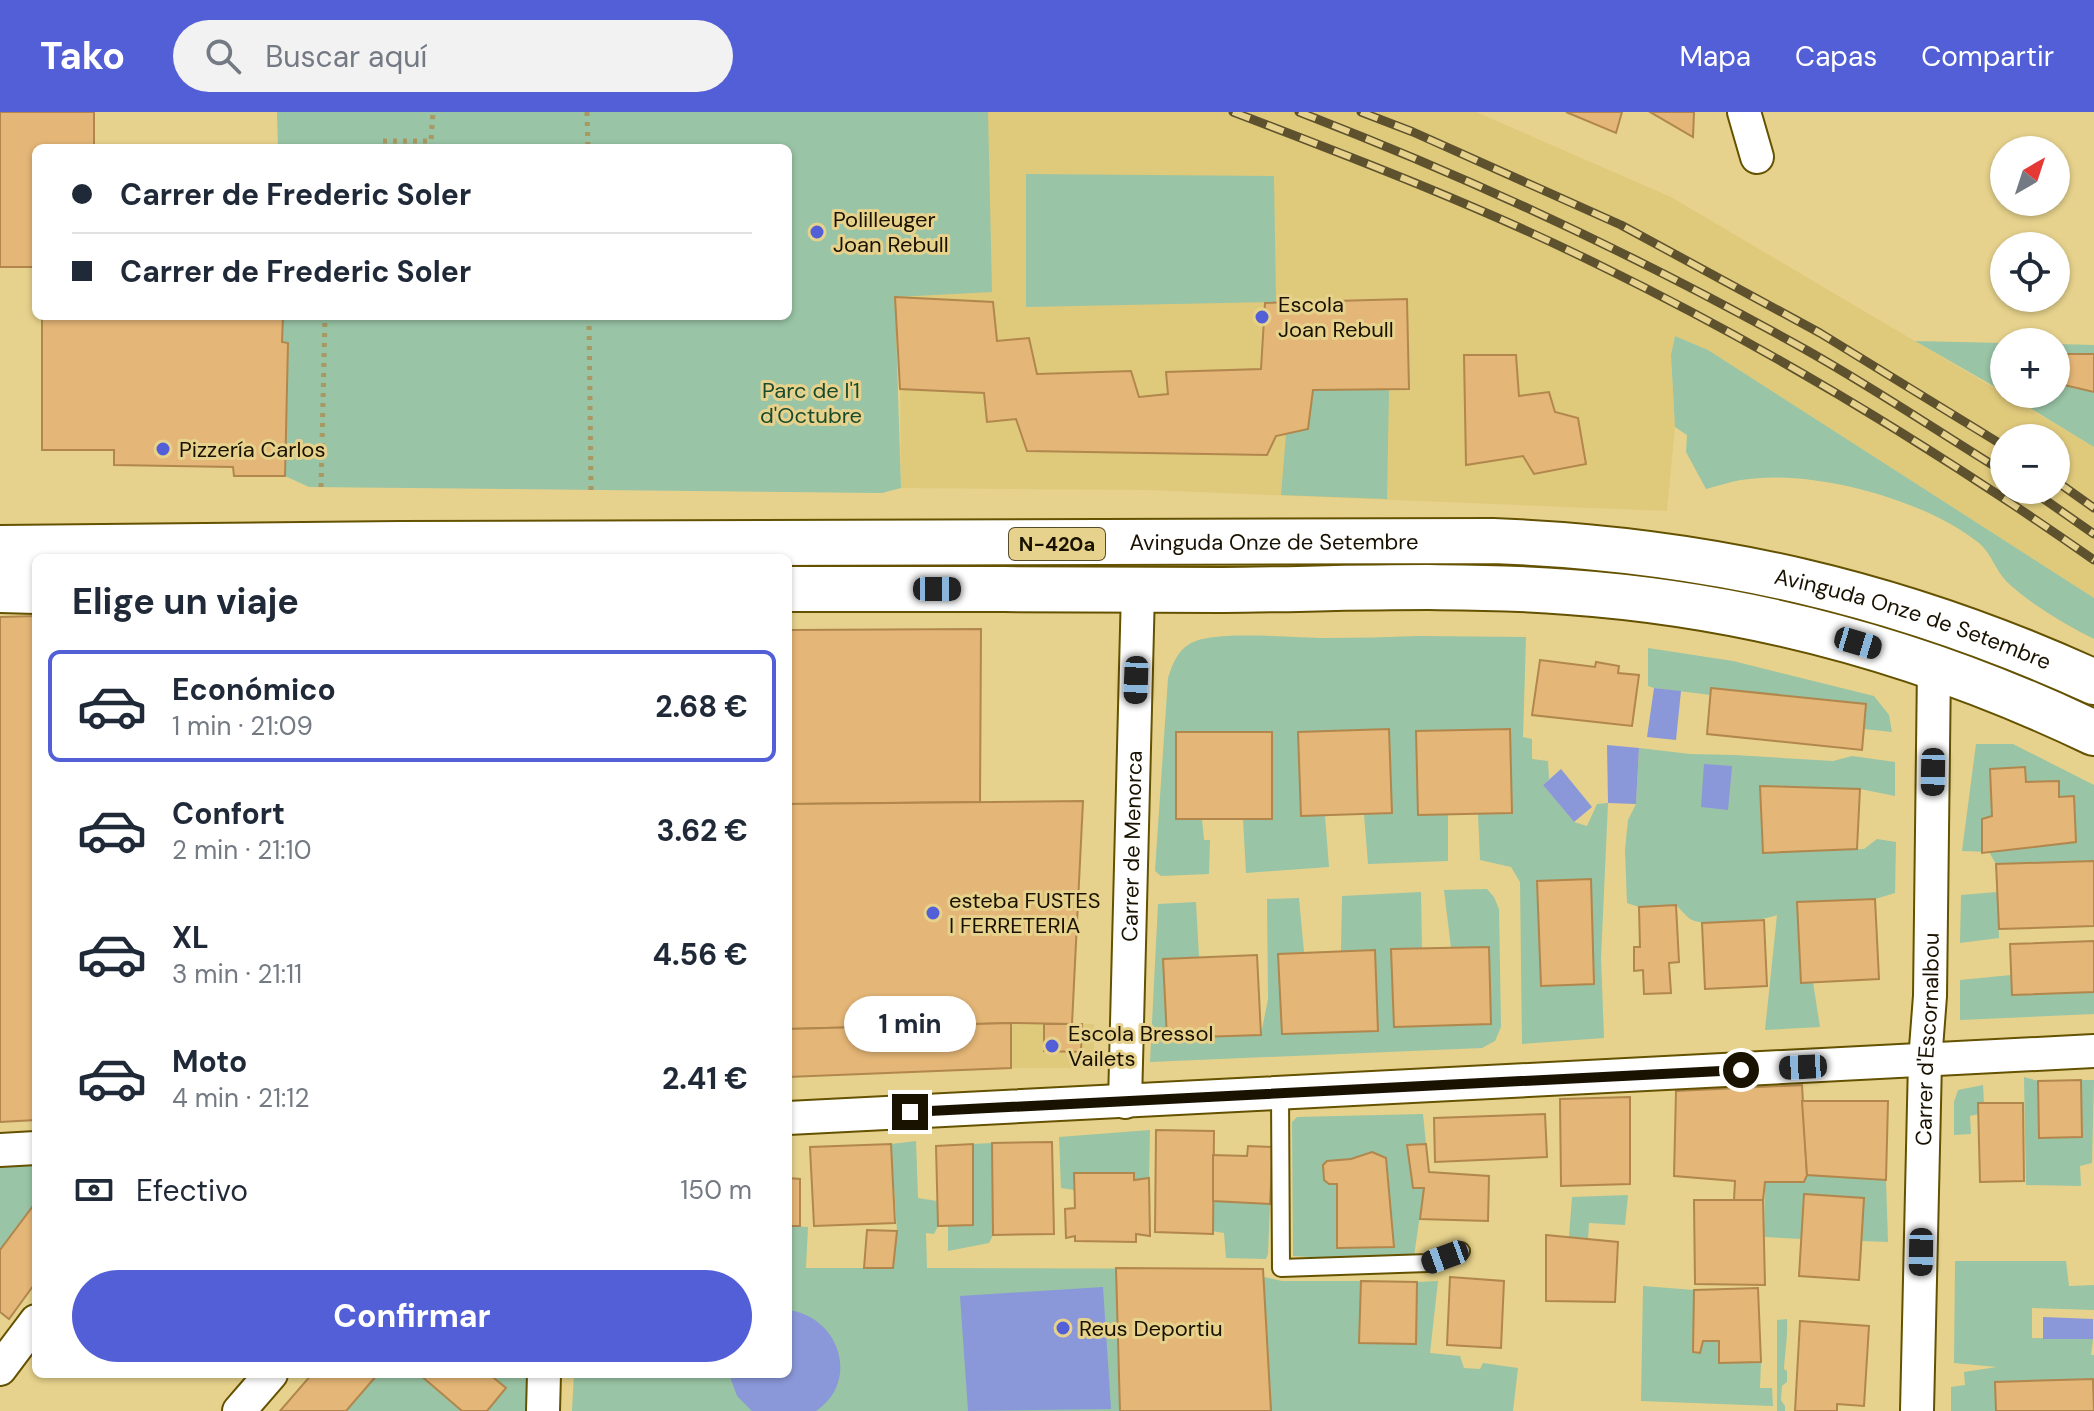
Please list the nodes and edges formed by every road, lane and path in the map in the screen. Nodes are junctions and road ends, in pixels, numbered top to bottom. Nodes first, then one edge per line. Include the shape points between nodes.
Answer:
1 (433, 112) edge
2 (587, 112) edge
3 (1744, 112) edge
4 (380, 144) edge
5 (588, 144) edge
6 (1757, 157) dead end
7 (325, 320) edge
8 (589, 320) edge
9 (321, 487) dead end
10 (591, 491) dead end
11 (0, 548) edge
12 (792, 589) edge
13 (0, 590) edge
14 (1138, 590) junction
15 (32, 591) edge
16 (1934, 667) junction
17 (2094, 682) edge
18 (2094, 733) edge
19 (2094, 1051) edge
20 (1925, 1061) junction
21 (1280, 1094) junction
22 (1125, 1102) junction
23 (792, 1118) edge
24 (32, 1148) edge
25 (0, 1150) edge
26 (1461, 1251) dead end
27 (32, 1326) edge
28 (0, 1369) edge
29 (268, 1378) edge
30 (544, 1378) edge
31 (239, 1411) edge
32 (543, 1411) edge
33 (1917, 1411) edge

1 - 4 path via 431,141
2 - 5 path
3 - 6 street
7 - 9 path
8 - 10 path
11 - 17 main road, Avinguda Onze de Setembre / N-420a via 1561,544 1701,560 1855,593 1997,640
12 - 14 main road, Avinguda Onze de Setembre / N-420a
13 - 15 main road
14 - 16 main road, Avinguda Onze de Setembre / N-420a via 1488,588 1613,596 1728,611 1833,635
14 - 22 street, Carrer de Menorca
16 - 18 main road, Avinguda Onze de Setembre / N-420a via 2024,699
16 - 20 street, Carrer d'Escornalbou
19 - 20 street
20 - 21 street
20 - 33 street, Carrer d'Escornalbou
21 - 22 street
21 - 26 lane via 1281,1268 1428,1263
22 - 23 street
24 - 25 street
27 - 28 street
29 - 31 street
30 - 32 street

